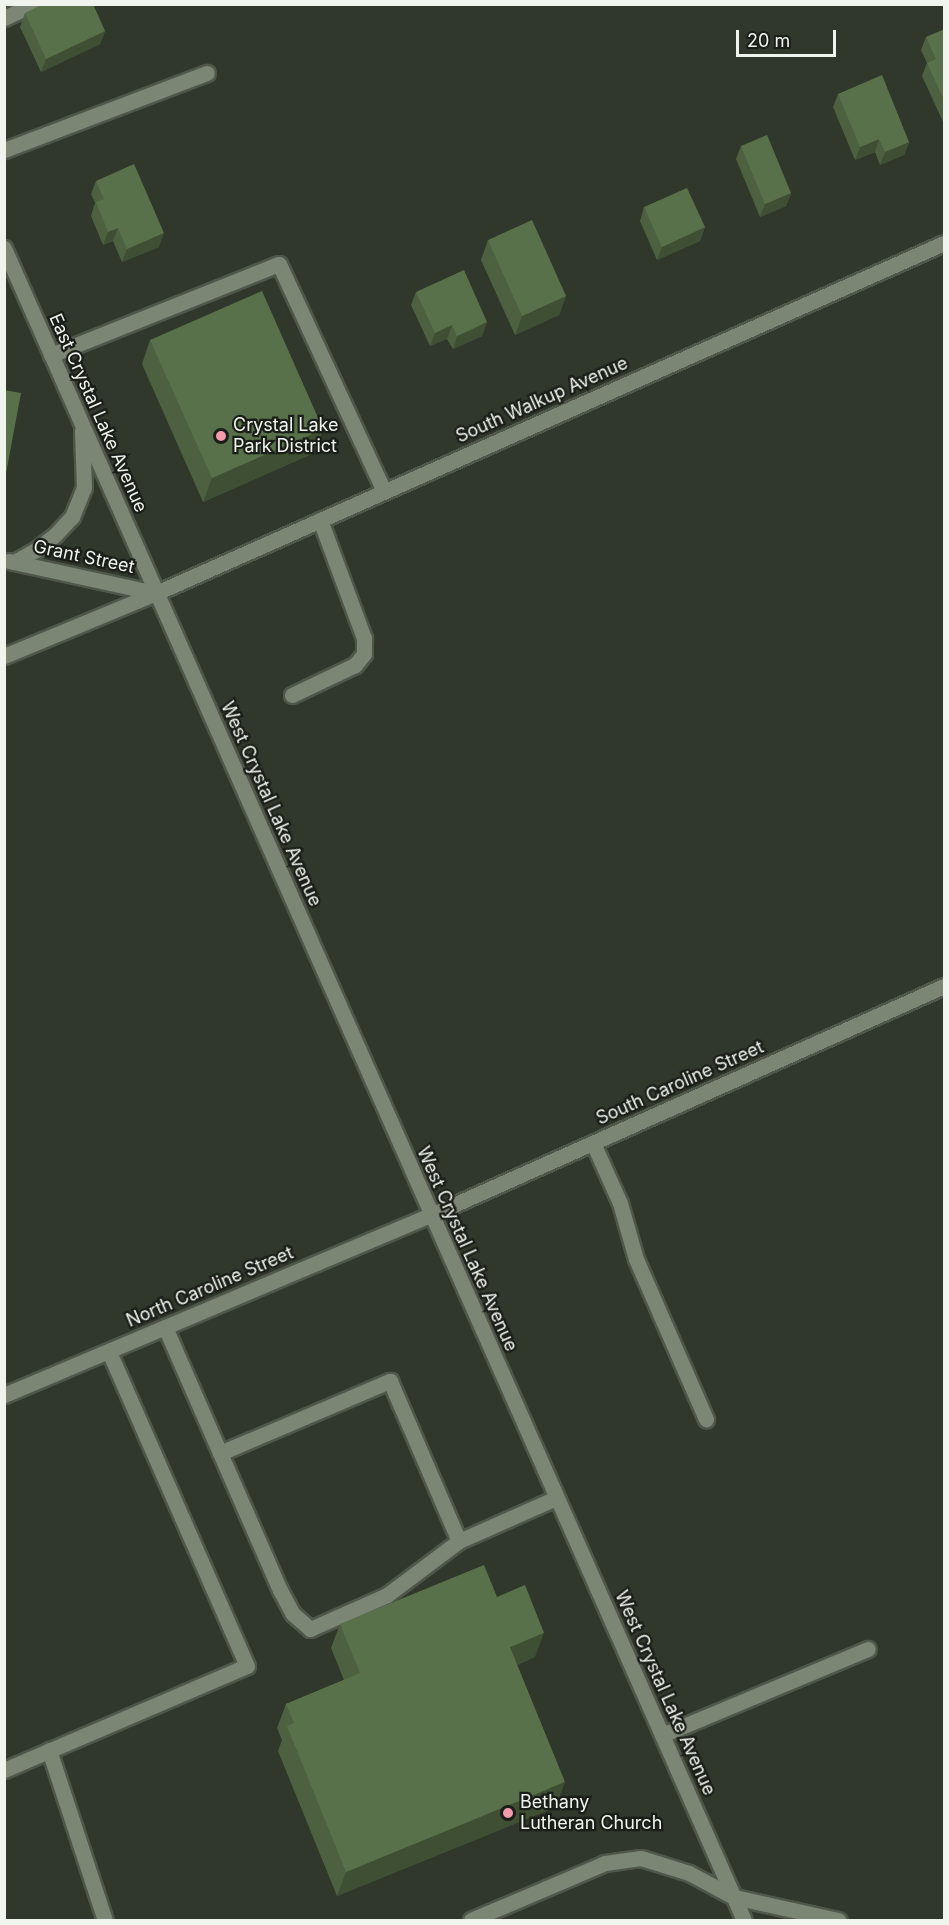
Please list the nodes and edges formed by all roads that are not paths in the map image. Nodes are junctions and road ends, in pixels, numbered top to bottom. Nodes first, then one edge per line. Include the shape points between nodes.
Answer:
1 (34, 4) edge
2 (4, 18) edge
3 (207, 73) dead end
4 (4, 150) edge
5 (945, 243) edge
6 (4, 248) edge
7 (51, 355) junction
8 (81, 423) junction
9 (384, 491) junction
10 (320, 520) junction
11 (9, 561) edge
12 (156, 592) junction
13 (4, 656) edge
14 (292, 694) dead end
15 (945, 986) edge
16 (593, 1143) junction
17 (431, 1215) junction
18 (165, 1327) junction
19 (110, 1351) junction
20 (4, 1395) edge
21 (706, 1419) dead end
22 (220, 1453) junction
23 (556, 1498) junction
24 (459, 1541) junction
25 (868, 1648) dead end
26 (662, 1735) junction
27 (49, 1750) junction
28 (4, 1770) edge
29 (734, 1897) junction
30 (105, 1920) edge
31 (471, 1920) edge
32 (744, 1920) edge
33 (838, 1920) edge

1 - 2 street
3 - 4 street
5 - 9 street, South Walkup Avenue
6 - 7 street, East Crystal Lake Avenue
7 - 8 street, East Crystal Lake Avenue
7 - 9 street via 279,264
8 - 11 street via 84,488 72,516 37,549
8 - 12 street, East Crystal Lake Avenue
9 - 10 street, South Walkup Avenue
10 - 12 street, South Walkup Avenue
10 - 14 street via 364,638 364,654 355,665
11 - 12 street, Grant Street
12 - 13 street, South Walkup Avenue
12 - 17 street, West Crystal Lake Avenue
15 - 16 street, South Caroline Street
16 - 17 street, South Caroline Street
16 - 21 street via 620,1203 636,1259
17 - 18 street, North Caroline Street
17 - 23 street, West Crystal Lake Avenue
18 - 19 street, North Caroline Street
18 - 22 street
19 - 20 street, North Caroline Street
19 - 27 street via 247,1666
22 - 24 street via 390,1381
22 - 24 street via 280,1590 293,1614 310,1629 387,1595
23 - 24 street
23 - 26 street, West Crystal Lake Avenue
25 - 26 street
26 - 29 street, West Crystal Lake Avenue
27 - 28 street
27 - 30 street
29 - 31 street via 689,1873 641,1858 604,1863
29 - 32 street, West Crystal Lake Avenue
29 - 33 street

